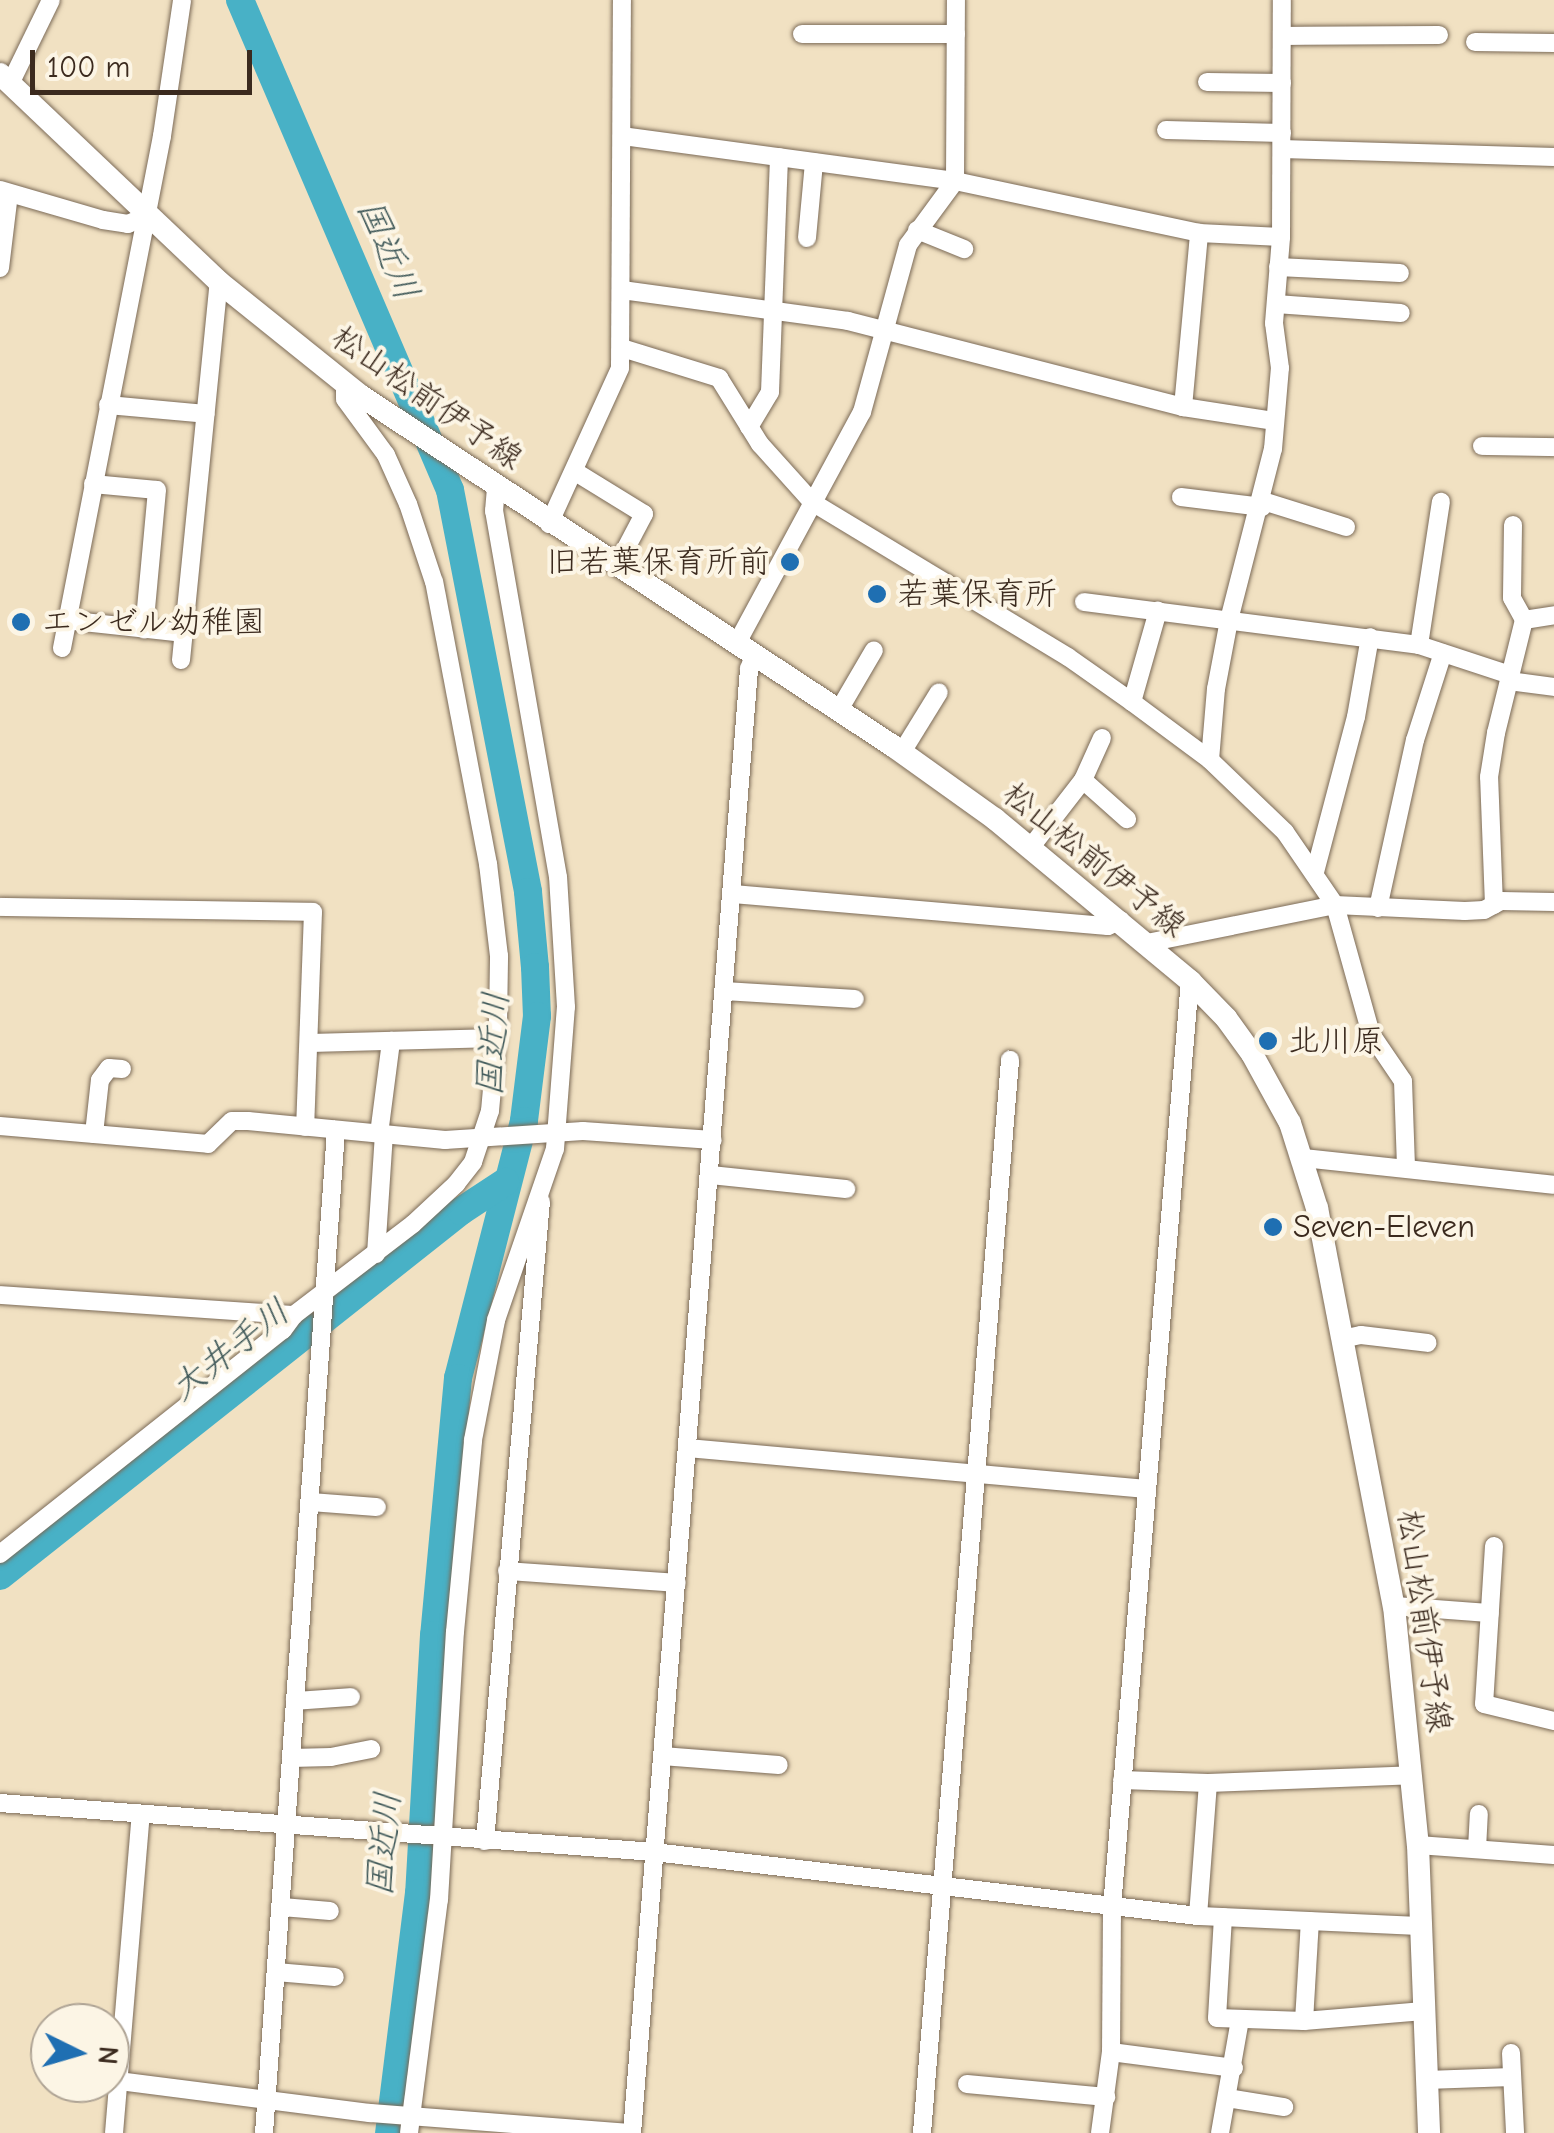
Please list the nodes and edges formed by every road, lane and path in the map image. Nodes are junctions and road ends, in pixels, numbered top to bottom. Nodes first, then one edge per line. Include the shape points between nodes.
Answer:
1 (52, 0) edge
2 (182, 0) edge
3 (622, 0) edge
4 (956, 0) edge
5 (1282, 0) edge
6 (802, 34) dead end
7 (956, 34) junction
8 (1439, 35) dead end
9 (1282, 36) junction
10 (1474, 42) dead end
11 (1554, 42) edge
12 (5, 79) edge
13 (1206, 82) dead end
14 (1282, 83) junction
15 (1166, 130) dead end
16 (622, 136) junction
17 (1282, 141) junction
18 (779, 157) junction
19 (1554, 157) edge
20 (814, 162) junction
21 (955, 181) junction
22 (4, 192) edge
23 (146, 216) junction
24 (917, 230) junction
25 (1199, 233) junction
26 (1280, 237) junction
27 (807, 238) dead end
28 (964, 249) dead end
29 (1278, 267) junction
30 (0, 268) edge
31 (1400, 273) dead end
32 (220, 282) junction
33 (622, 290) junction
34 (1276, 304) junction
35 (772, 311) junction
36 (1401, 313) dead end
37 (886, 330) junction
38 (622, 348) junction
39 (353, 390) junction
40 (108, 405) junction
41 (1182, 408) junction
42 (206, 414) junction
43 (1275, 421) junction
44 (749, 427) junction
45 (1482, 446) dead end
46 (1554, 447) edge
47 (574, 471) junction
48 (488, 482) junction
49 (93, 484) junction
50 (1182, 497) dead end
51 (812, 502) junction
52 (1442, 502) dead end
53 (1262, 504) junction
54 (549, 524) junction
55 (1513, 525) dead end
56 (1346, 527) dead end
57 (616, 568) junction
58 (1084, 602) dead end
59 (1158, 611) junction
60 (1554, 616) edge
61 (66, 620) junction
62 (1229, 620) junction
63 (1524, 620) junction
64 (144, 629) junction
65 (184, 633) junction
66 (1370, 637) junction
67 (1419, 645) junction
68 (62, 648) dead end
69 (746, 649) junction
70 (874, 650) dead end
71 (1443, 653) junction
72 (181, 660) dead end
73 (1510, 678) junction
74 (1554, 687) edge
75 (939, 692) dead end
76 (1132, 702) junction
77 (839, 710) junction
78 (1102, 738) dead end
79 (902, 752) junction
80 (1210, 760) junction
81 (1083, 780) junction
82 (1127, 819) dead end
83 (1031, 846) junction
84 (1315, 872) junction
85 (734, 894) junction
86 (1554, 902) edge
87 (1335, 905) junction
88 (1494, 905) junction
89 (0, 907) edge
90 (1378, 908) junction
91 (1121, 920) junction
92 (1147, 943) junction
93 (1190, 981) junction
94 (725, 990) junction
95 (855, 1000) dead end
96 (497, 1038) junction
97 (391, 1041) junction
98 (310, 1044) junction
99 (1010, 1060) dead end
100 (122, 1068) dead end
101 (0, 1126) edge
102 (305, 1127) junction
103 (336, 1130) junction
104 (554, 1132) junction
105 (94, 1134) junction
106 (382, 1134) junction
107 (486, 1138) junction
108 (713, 1140) junction
109 (1303, 1158) junction
110 (1406, 1166) junction
111 (710, 1175) junction
112 (542, 1181) junction
113 (1554, 1185) edge
114 (846, 1189) dead end
115 (376, 1254) junction
116 (325, 1294) junction
117 (0, 1295) edge
118 (294, 1314) junction
119 (1342, 1338) junction
120 (1428, 1343) dead end
121 (688, 1448) junction
122 (976, 1474) junction
123 (1146, 1490) junction
124 (310, 1502) junction
125 (378, 1507) dead end
126 (1494, 1546) dead end
127 (0, 1554) edge
128 (508, 1571) junction
129 (677, 1583) junction
130 (1394, 1606) junction
131 (1490, 1614) junction
132 (351, 1698) dead end
133 (295, 1702) junction
134 (1554, 1722) edge
135 (371, 1750) dead end
136 (662, 1756) junction
137 (291, 1758) junction
138 (780, 1765) dead end
139 (1412, 1775) junction
140 (1122, 1780) junction
141 (1208, 1783) junction
142 (0, 1803) edge
143 (141, 1814) junction
144 (1479, 1814) dead end
145 (286, 1825) junction
146 (442, 1838) junction
147 (484, 1841) junction
148 (1418, 1844) junction
149 (1477, 1849) junction
150 (654, 1852) junction
151 (1554, 1855) edge
152 (944, 1886) junction
153 (282, 1907) junction
154 (1112, 1907) junction
155 (330, 1910) dead end
156 (1198, 1916) junction
157 (1223, 1917) junction
158 (1310, 1920) junction
159 (1421, 1926) junction
160 (276, 1972) junction
161 (335, 1977) dead end
162 (125, 2003) edge
163 (1424, 2011) junction
164 (1240, 2020) junction
165 (1304, 2020) junction
166 (1111, 2052) junction
167 (1511, 2053) dead end
168 (1234, 2068) junction
169 (1512, 2077) junction
170 (1426, 2080) junction
171 (130, 2082) edge
172 (968, 2084) dead end
173 (1106, 2097) junction
174 (1227, 2098) junction
175 (265, 2100) junction
176 (117, 2103) edge
177 (1284, 2107) dead end
178 (410, 2122) edge
179 (480, 2127) edge
180 (114, 2133) edge
181 (264, 2133) edge
182 (630, 2133) edge
183 (922, 2133) edge
184 (1100, 2133) edge
185 (1220, 2133) edge
186 (1429, 2133) edge
187 (1515, 2133) edge

1 - 12 street
2 - 23 street
3 - 16 street
4 - 7 street
5 - 9 street
6 - 7 street
7 - 21 street
8 - 9 street
9 - 14 street
10 - 11 street
12 - 23 main road, 松山松前伊予線
13 - 14 street
14 - 17 street
15 - 17 street
16 - 18 street
16 - 33 street
17 - 19 street
17 - 26 street
18 - 20 street
18 - 35 street
20 - 21 street
20 - 27 street
21 - 24 street
21 - 25 street
22 - 23 street via 103,220 128,224
22 - 30 street
23 - 32 main road, 松山松前伊予線
23 - 40 street
24 - 28 street
24 - 37 street
25 - 26 street
25 - 41 street
26 - 29 street
29 - 31 street
29 - 34 street
32 - 39 main road, 松山松前伊予線
32 - 42 street
33 - 35 street
33 - 38 street
34 - 36 street
34 - 43 street
35 - 37 street
35 - 44 street via 770,392
37 - 41 street
37 - 51 street via 862,412
38 - 44 street via 719,378
38 - 47 street via 611,392
39 - 48 main road, 松山松前伊予線
39 - 96 street via 345,399 386,454 434,582 488,864 499,956
40 - 42 street
40 - 49 street
41 - 43 street
42 - 65 street
43 - 53 street
44 - 51 street
45 - 46 street
47 - 54 street
47 - 57 street via 644,514
48 - 54 main road, 松山松前伊予線
48 - 104 street via 558,877 566,1008
49 - 61 street
49 - 64 street via 157,490
50 - 53 street
51 - 69 street
51 - 76 street
52 - 67 street
53 - 56 street
53 - 62 street
54 - 57 main road, 松山松前伊予線
55 - 63 street via 1512,598
57 - 69 main road, 松山松前伊予線
58 - 59 street
59 - 62 street
59 - 76 street
60 - 63 street
61 - 64 street
61 - 68 street
62 - 66 street
62 - 80 street
63 - 73 street
64 - 65 street
65 - 72 street
66 - 67 street
66 - 84 street
67 - 71 street
69 - 77 main road, 松山松前伊予線
69 - 85 street
70 - 77 street
71 - 73 street
71 - 90 street
73 - 74 street
73 - 88 street via 1489,777
75 - 79 street
76 - 80 street
77 - 79 main road, 松山松前伊予線
78 - 81 street
79 - 83 main road, 松山松前伊予線
80 - 84 street via 1285,832
81 - 82 street
81 - 83 street
83 - 91 main road, 松山松前伊予線
84 - 87 street
85 - 91 street via 1108,926
85 - 94 street
86 - 88 street
87 - 90 street
87 - 92 street
87 - 110 street via 1372,1034 1406,1092
88 - 90 street
89 - 98 street via 314,912
91 - 92 main road, 松山松前伊予線
92 - 93 main road, 松山松前伊予線
93 - 109 main road, 松山松前伊予線 via 1252,1054
93 - 123 street
94 - 95 street
94 - 108 street
96 - 97 street
96 - 107 street
97 - 98 street
97 - 106 street
98 - 102 street
99 - 122 street
100 - 105 street via 109,1068 100,1080
101 - 105 street
102 - 103 street
102 - 105 street via 232,1121 208,1144
103 - 106 street
103 - 116 street
104 - 107 street
104 - 108 street
104 - 112 street
106 - 107 street
106 - 115 street
107 - 115 street via 456,1184
108 - 111 street
109 - 110 street
109 - 119 main road, 松山松前伊予線
110 - 113 street
111 - 114 street
111 - 121 street
112 - 128 street
112 - 146 street via 482,1380
115 - 116 street
116 - 118 street
116 - 124 street
117 - 118 street
118 - 127 street via 283,1330
119 - 120 street
119 - 130 main road, 松山松前伊予線
121 - 122 street
121 - 129 street
122 - 123 street
122 - 152 street
123 - 140 street
124 - 125 street
124 - 133 street
126 - 131 street
128 - 129 street
128 - 147 street
129 - 136 street
130 - 131 street
130 - 139 main road, 松山松前伊予線
131 - 134 street via 1484,1704
132 - 133 street
133 - 137 street
135 - 137 street
136 - 138 street
136 - 150 street
137 - 145 street
139 - 141 street
139 - 148 main road, 松山松前伊予線
140 - 141 street
140 - 154 street
141 - 156 street
142 - 143 street
143 - 145 street
143 - 162 street
144 - 149 street
145 - 146 street
145 - 153 street
146 - 147 street
146 - 178 street
147 - 150 street
148 - 149 street
148 - 159 main road, 松山松前伊予線
149 - 151 street
150 - 152 street
150 - 182 street
152 - 154 street
152 - 183 street
153 - 155 street
153 - 160 street
154 - 156 street
154 - 166 street
156 - 157 street
157 - 158 street
157 - 164 street via 1217,2018
158 - 159 street
158 - 165 street
159 - 163 main road, 松山松前伊予線
160 - 161 street
160 - 175 street
163 - 165 street
163 - 170 main road, 松山松前伊予線
164 - 165 street
164 - 168 street
166 - 168 street
166 - 173 street
167 - 169 street
168 - 174 street
169 - 170 street
169 - 187 street
170 - 186 main road, 松山松前伊予線
171 - 175 street
172 - 173 street
173 - 184 street
174 - 177 street
174 - 185 street
175 - 178 street
175 - 181 street
176 - 180 street
178 - 179 street
179 - 182 street

